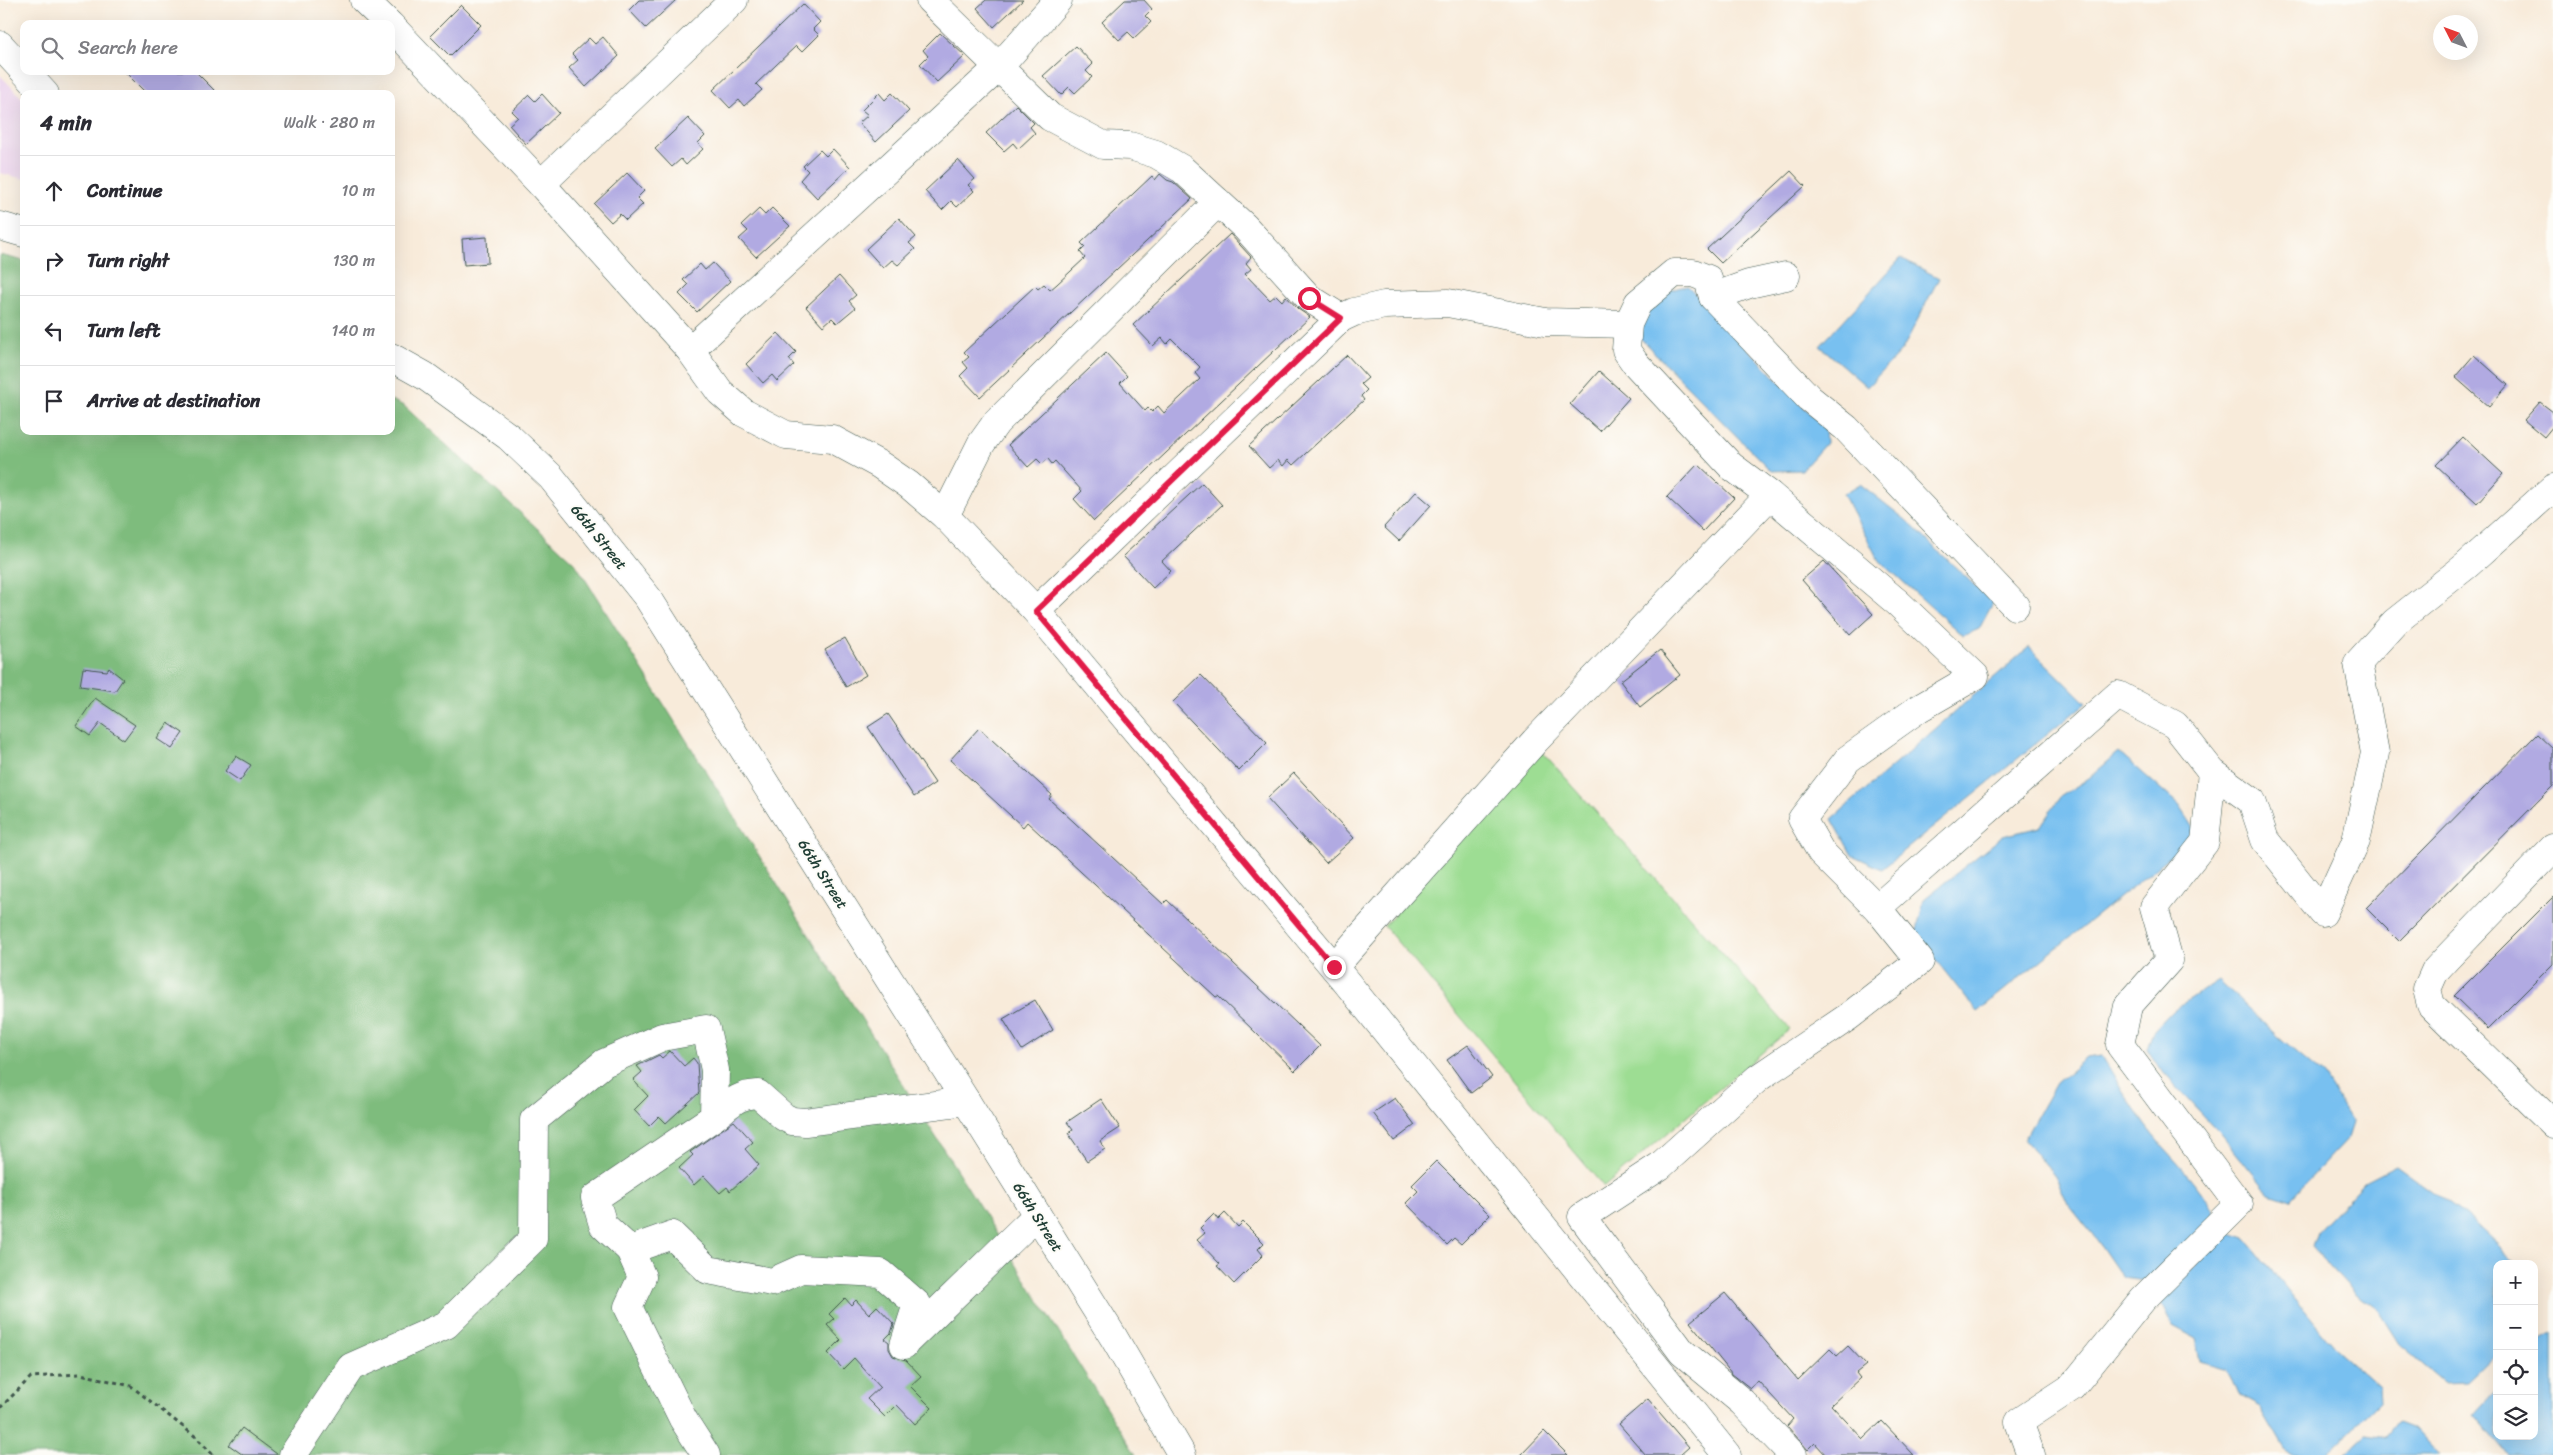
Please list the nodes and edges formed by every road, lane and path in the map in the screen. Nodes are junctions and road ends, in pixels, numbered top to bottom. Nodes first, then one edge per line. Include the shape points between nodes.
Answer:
1 (364, 0) edge
2 (734, 0) edge
3 (930, 0) edge
4 (1058, 0) edge
5 (385, 20) edge
6 (395, 30) edge
7 (0, 45) edge
8 (20, 67) edge
9 (999, 67) junction
10 (28, 75) edge
11 (41, 90) edge
12 (541, 184) junction
13 (1218, 202) junction
14 (0, 226) edge
15 (20, 232) edge
16 (1786, 276) dead end
17 (1713, 297) junction
18 (1341, 318) junction
19 (1628, 324) junction
20 (690, 350) junction
21 (395, 359) edge
22 (2553, 488) edge
23 (1770, 495) junction
24 (946, 516) junction
25 (2015, 606) dead end
26 (1036, 611) junction
27 (2212, 772) junction
28 (2553, 848) edge
29 (1876, 908) junction
30 (1334, 967) junction
31 (966, 1101) junction
32 (714, 1117) junction
33 (2553, 1124) edge
34 (1037, 1215) junction
35 (630, 1250) junction
36 (0, 1408) edge
37 (213, 1455) edge
38 (293, 1455) edge
39 (706, 1455) edge
40 (1181, 1455) edge
41 (1727, 1455) edge
42 (1793, 1455) edge
43 (2031, 1455) edge

1 - 5 street
2 - 12 street
3 - 9 street
4 - 9 street
6 - 12 street
7 - 8 street
9 - 13 street via 1050,117 1103,145 1130,146 1156,154 1182,169
9 - 20 street
10 - 11 street
12 - 20 street
13 - 18 street via 1309,298
13 - 24 street via 996,423 981,444
14 - 15 street
16 - 17 street via 1749,284
17 - 19 street via 1708,279 1693,273 1674,273 1638,303
17 - 25 street via 1809,398 1846,428
18 - 19 street via 1384,305 1448,303 1545,322
18 - 26 street
19 - 23 street via 1626,350 1635,363 1731,466
20 - 24 street via 720,392 744,413 786,435 832,439 880,465
21 - 31 street, 66th Street via 425,376 509,437 551,477 648,598
22 - 27 street via 2467,566 2395,622 2358,663 2375,754 2356,841 2323,913 2265,840 2252,801
23 - 29 street via 1898,603 1975,676 1918,709 1848,759 1802,819 1821,852
23 - 30 street via 1535,741
24 - 26 street
26 - 30 street
27 - 29 street via 2175,725 2118,695
27 - 43 street via 2205,842 2154,907 2169,960 2128,1006 2120,1045 2239,1204 2144,1299 2072,1387 2019,1422
28 - 33 street via 2446,958 2427,988 2431,1005
29 - 42 street via 1920,961 1758,1078 1660,1166 1582,1217 1682,1352 1742,1402
30 - 41 street
31 - 32 street via 805,1122 792,1121 758,1094 750,1094 742,1095
31 - 34 street, 66th Street
32 - 35 street via 594,1198 603,1225
32 - 38 street via 715,1070 706,1029 662,1037 604,1063 534,1120 532,1239 446,1325 351,1367
34 - 35 street via 904,1345 917,1304 881,1273 801,1269 772,1282 708,1270 672,1235
34 - 40 street, 66th Street via 1114,1338
35 - 39 street via 642,1277 628,1307 683,1419
36 - 37 path via 32,1377 81,1374 131,1386 196,1437

